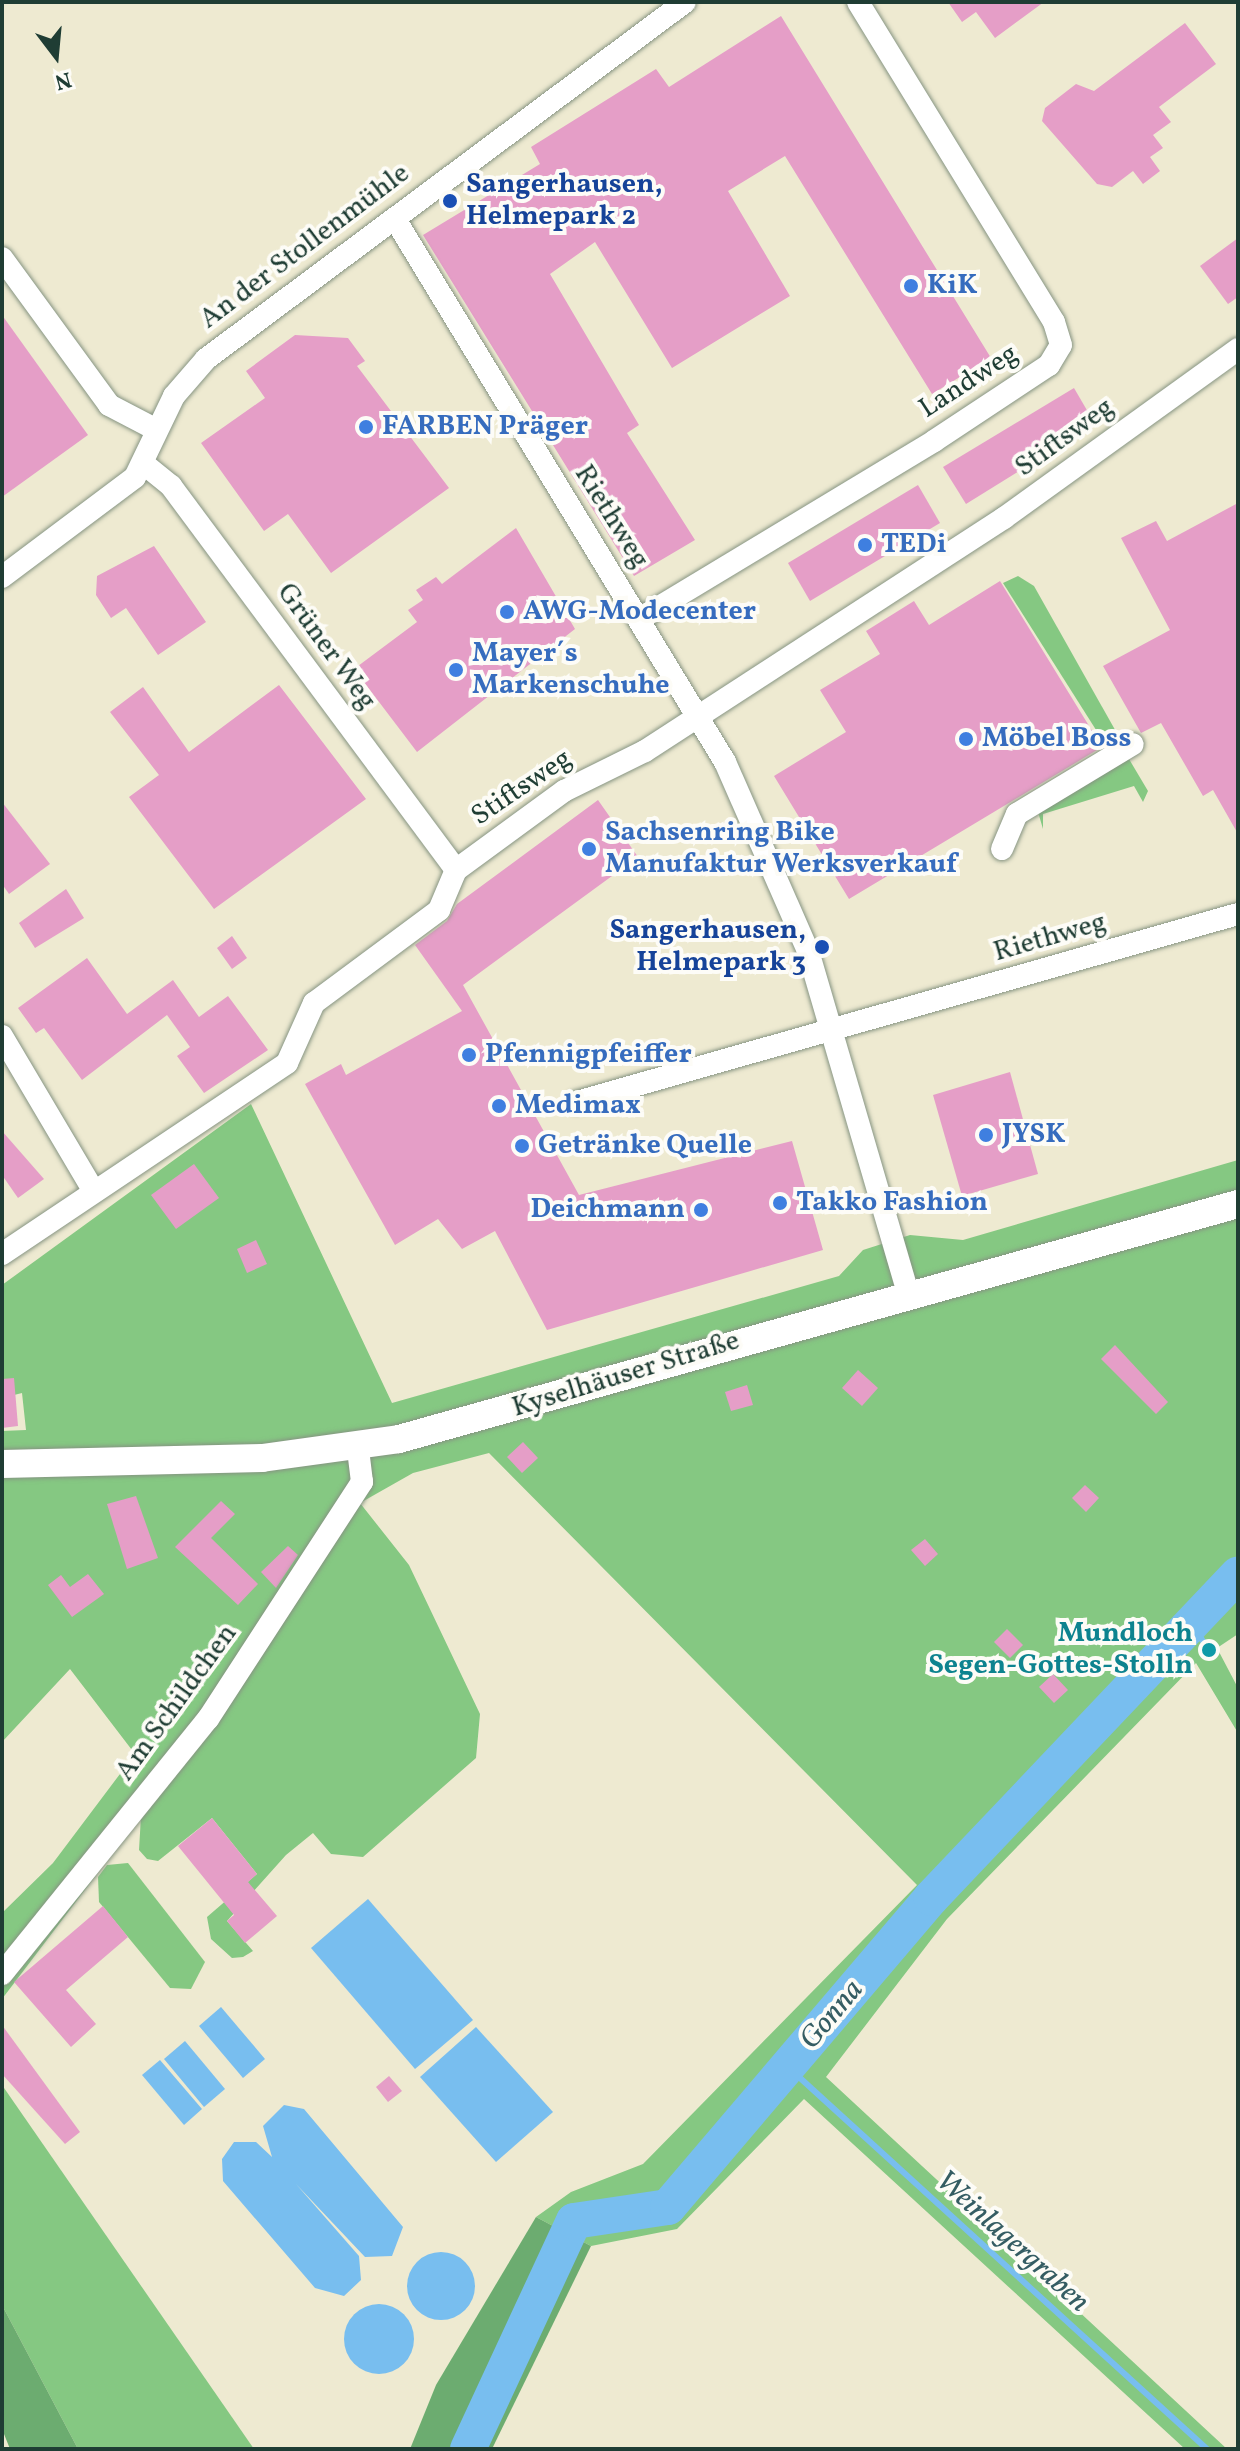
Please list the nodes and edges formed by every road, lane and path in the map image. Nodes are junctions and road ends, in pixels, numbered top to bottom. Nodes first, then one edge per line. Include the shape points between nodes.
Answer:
1 (685, 2) edge
2 (858, 2) edge
3 (395, 219) junction
4 (2, 258) edge
5 (1238, 349) edge
6 (157, 430) junction
7 (144, 464) junction
8 (2, 577) edge
9 (641, 618) junction
10 (698, 715) junction
11 (1133, 744) dead end
12 (1002, 849) dead end
13 (456, 870) junction
14 (1238, 914) edge
15 (833, 1031) junction
16 (5, 1050) edge
17 (577, 1102) dead end
18 (92, 1188) junction
19 (1238, 1204) edge
20 (2, 1254) edge
21 (908, 1292) junction
22 (358, 1447) junction
23 (2, 1464) edge
24 (2, 1974) edge

1 - 3 street, An der Stollenmühle
2 - 9 street, Landweg via 1054,322 1061,345 1049,365 934,441
3 - 6 street, An der Stollenmühle via 206,359 174,396
3 - 9 street, Riethweg
4 - 6 street via 109,405
5 - 10 street, Stiftsweg via 1027,503
6 - 7 street, An der Stollenmühle
7 - 8 street, An der Stollenmühle via 124,487
7 - 13 street, Grüner Weg via 171,486
9 - 10 street, Riethweg
10 - 13 street, Stiftsweg via 564,791
10 - 15 street, Riethweg via 796,920
11 - 12 street via 1017,814
13 - 18 street via 439,910 314,1003 287,1063
14 - 15 street, Riethweg
15 - 17 street, Riethweg
15 - 21 street, Riethweg
16 - 18 street
18 - 20 street
19 - 21 main road, Kyselhäuser Straße
21 - 22 main road, Kyselhäuser Straße
22 - 23 main road, Kyselhäuser Straße via 217,1461
22 - 24 street, Am Schildchen via 362,1482 208,1719

